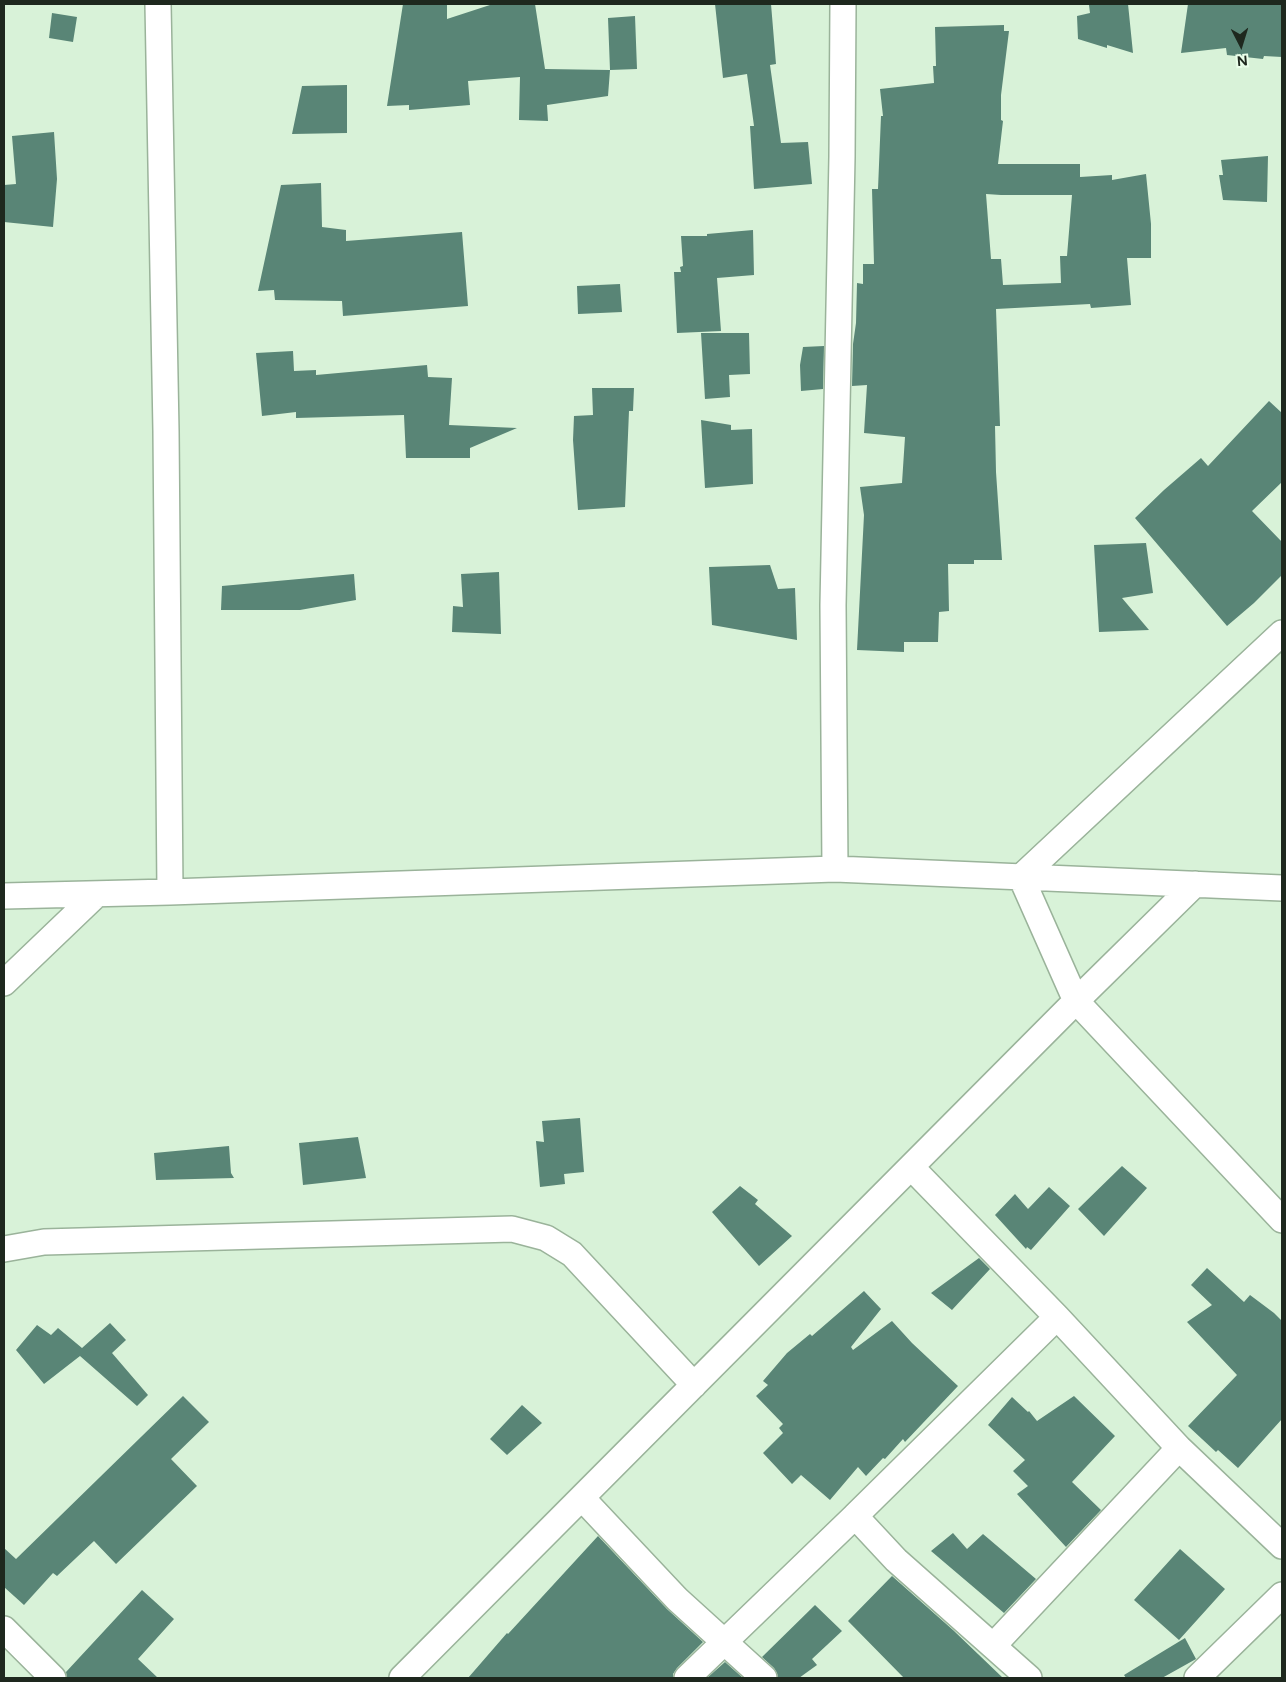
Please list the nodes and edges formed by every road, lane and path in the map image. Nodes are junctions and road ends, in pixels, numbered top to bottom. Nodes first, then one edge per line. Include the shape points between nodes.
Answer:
1 (158, 4) edge
2 (843, 4) edge
3 (1282, 634) edge
4 (836, 869) junction
5 (1021, 877) junction
6 (1194, 884) junction
7 (1282, 888) edge
8 (170, 892) junction
9 (97, 894) junction
10 (4, 896) edge
11 (4, 983) edge
12 (1076, 1001) junction
13 (912, 1168) junction
14 (1282, 1220) edge
15 (4, 1249) edge
16 (1057, 1317) junction
17 (694, 1385) junction
18 (1179, 1448) junction
19 (582, 1498) junction
20 (856, 1516) junction
21 (1282, 1546) edge
22 (1282, 1595) edge
23 (4, 1628) edge
24 (724, 1642) junction
25 (994, 1646) junction
26 (53, 1678) edge
27 (402, 1678) edge
28 (687, 1678) edge
29 (764, 1678) edge
30 (1029, 1678) edge
31 (1197, 1678) edge

1 - 8 street
2 - 4 street via 833,604
3 - 5 street
4 - 5 street
4 - 8 street
5 - 6 street
5 - 12 street
6 - 7 street
6 - 12 street
8 - 9 street
9 - 10 street
9 - 11 street
12 - 13 street
12 - 14 street
13 - 16 street
13 - 17 street
15 - 17 street via 44,1242 512,1229 546,1238 572,1254
16 - 18 street
16 - 20 street
17 - 19 street
18 - 21 street
18 - 25 street
19 - 24 street via 677,1599
19 - 27 street
20 - 24 street
20 - 25 street via 896,1560
22 - 31 street
23 - 26 street
24 - 28 street
24 - 29 street
25 - 30 street

